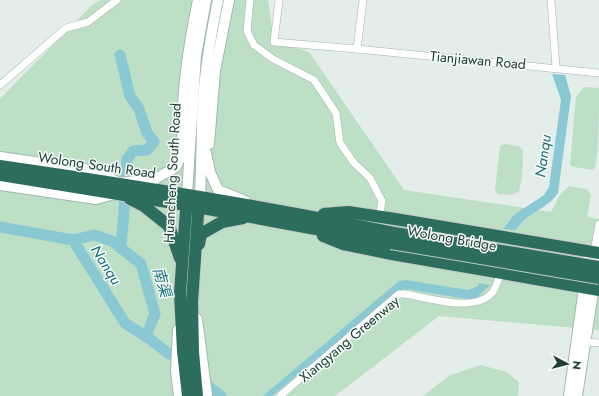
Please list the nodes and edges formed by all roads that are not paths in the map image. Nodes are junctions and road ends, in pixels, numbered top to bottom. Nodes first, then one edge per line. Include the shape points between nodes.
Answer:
1 (117, 0) edge
2 (198, 0) edge
3 (206, 0) edge
4 (218, 0) edge
5 (229, 0) edge
6 (250, 0) edge
7 (279, 0) edge
8 (363, 0) edge
9 (551, 0) edge
10 (357, 49) junction
11 (209, 51) junction
12 (196, 55) junction
13 (556, 67) junction
14 (215, 71) junction
15 (185, 73) junction
16 (599, 73) edge
17 (0, 85) edge
18 (191, 134) junction
19 (203, 139) junction
20 (182, 154) junction
21 (0, 158) edge
22 (207, 160) junction
23 (0, 166) edge
24 (0, 175) edge
25 (0, 185) edge
26 (118, 188) junction
27 (186, 199) junction
28 (199, 201) junction
29 (252, 211) junction
30 (307, 215) junction
31 (379, 217) junction
32 (599, 224) edge
33 (301, 226) junction
34 (393, 238) junction
35 (595, 253) edge
36 (188, 262) junction
37 (599, 267) edge
38 (501, 273) junction
39 (599, 278) edge
40 (562, 284) junction
41 (594, 291) edge
42 (186, 294) junction
43 (586, 304) junction
44 (584, 342) junction
45 (599, 343) edge
46 (184, 352) junction
47 (188, 395) edge
48 (207, 396) edge
49 (280, 396) edge
50 (568, 396) edge
51 (577, 396) edge

1 - 17 street via 88,22 66,28
2 - 15 street
3 - 12 street, Huancheng South Road
4 - 11 street, Huancheng South Road
5 - 14 street
6 - 31 street via 247,31 254,45 273,59 314,80 336,113 340,143 354,163 370,178 382,201
7 - 10 street, Tianjiawan Road via 274,42
8 - 10 street
9 - 13 street
10 - 13 street, Tianjiawan Road
11 - 14 street
11 - 19 street, Huancheng South Road via 202,118
12 - 15 street
12 - 18 street, Huancheng South Road
13 - 16 street, Tianjiawan Road
14 - 22 street
15 - 20 street via 181,117
18 - 20 street
18 - 27 street, Huancheng South Road
19 - 22 street
19 - 28 street, Huancheng South Road
20 - 26 street via 176,167 155,179
21 - 26 street via 97,171
22 - 29 street via 218,190
23 - 26 highway, Wolong South Road
24 - 26 highway, Wolong South Road
25 - 26 street via 96,199
26 - 27 highway, Wolong South Road
26 - 36 highway via 169,226
27 - 28 highway, Wolong South Road
27 - 36 highway, Huancheng South Road
28 - 29 highway, Wolong South Road
28 - 36 highway, Huancheng South Road
29 - 30 highway, Wolong South Road
29 - 33 highway, Wolong South Road
29 - 36 highway via 222,222 201,234
30 - 31 highway via 348,212
30 - 34 highway, Wolong Bridge
31 - 35 highway
32 - 35 street
33 - 34 highway, Wolong Bridge
33 - 38 highway via 343,244
34 - 37 highway, Wolong Bridge, bridge
34 - 39 highway, Wolong Bridge, bridge
35 - 41 street
36 - 42 highway, Huancheng South Road
38 - 40 highway
38 - 49 street, Xiangyang Greenway via 492,293 478,303 457,303 399,294
40 - 41 highway
40 - 43 street via 575,291
41 - 43 street
41 - 43 street
42 - 46 highway, Huancheng South Road
42 - 48 street via 204,366
43 - 44 street
43 - 50 street
44 - 45 street
44 - 51 street
46 - 47 highway, Huancheng South Road
46 - 47 street via 176,371

